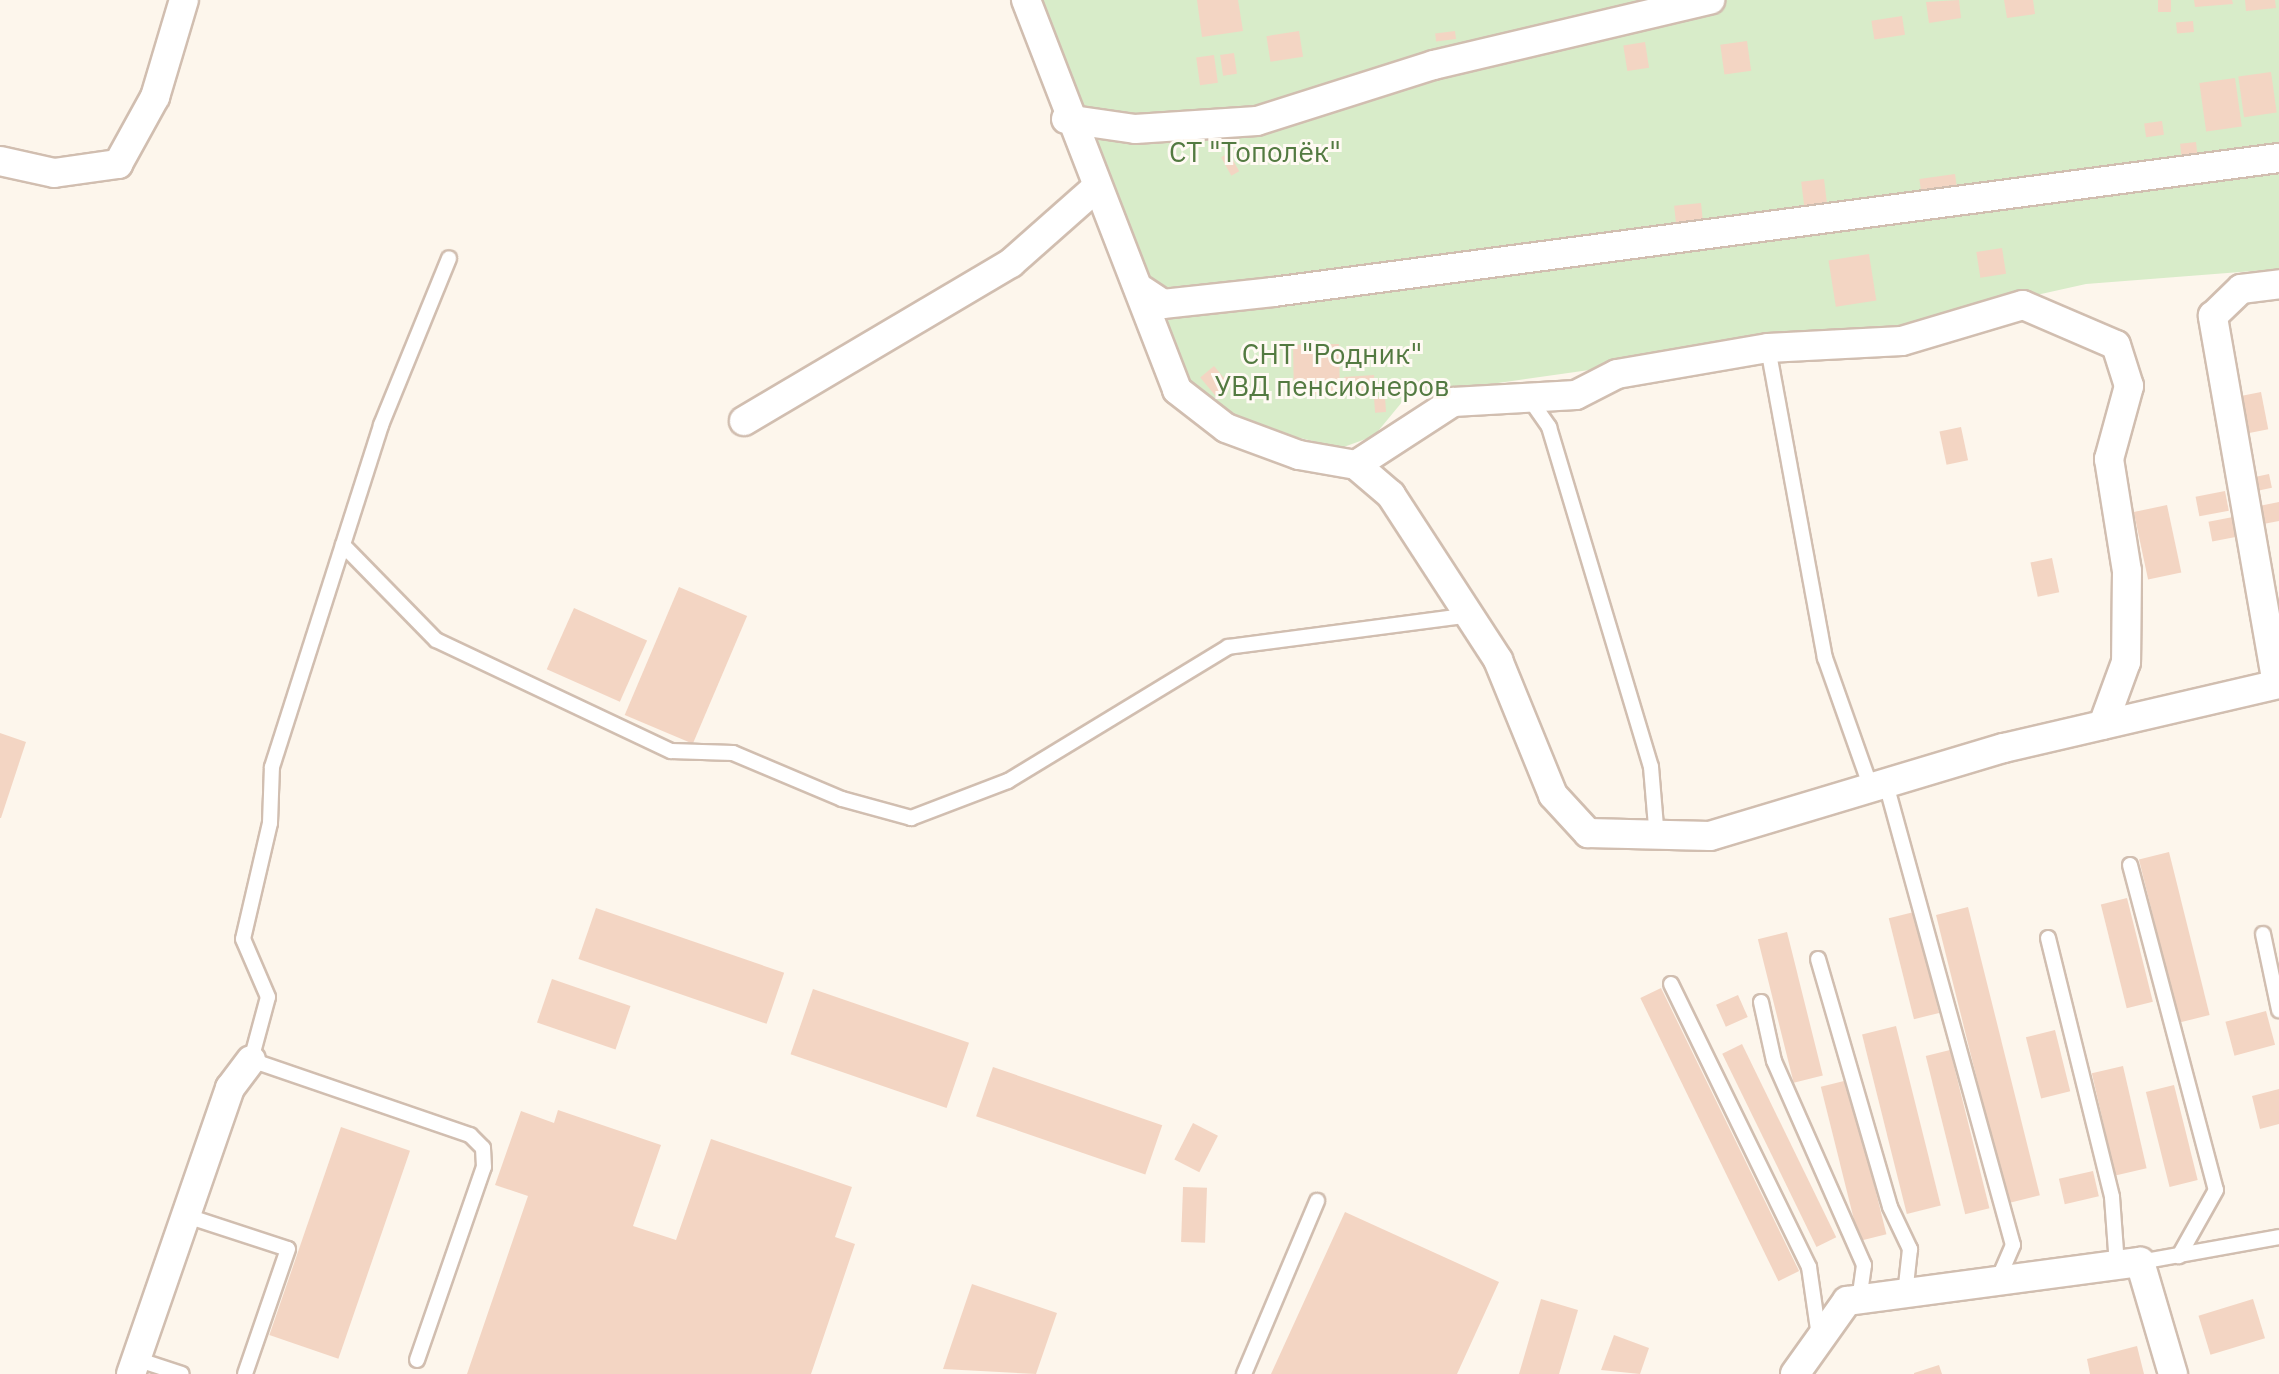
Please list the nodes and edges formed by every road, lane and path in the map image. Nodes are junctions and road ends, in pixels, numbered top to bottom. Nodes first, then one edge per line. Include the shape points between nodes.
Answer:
1 (184, 0) edge
2 (1026, 0) edge
3 (1710, 0) edge
4 (1066, 119) junction
5 (2279, 158) edge
6 (0, 161) edge
7 (1097, 187) junction
8 (449, 258) dead end
9 (2279, 284) edge
10 (1142, 290) junction
11 (1768, 348) junction
12 (1531, 401) junction
13 (744, 421) dead end
14 (1356, 465) junction
15 (343, 545) junction
16 (1470, 615) junction
17 (2278, 684) edge
18 (2103, 725) junction
19 (1878, 786) junction
20 (1657, 839) junction
21 (2130, 865) dead end
22 (2263, 934) dead end
23 (2048, 938) dead end
24 (1818, 959) dead end
25 (1671, 984) dead end
26 (1761, 1002) dead end
27 (2279, 1010) edge
28 (251, 1060) junction
29 (1317, 1201) dead end
30 (184, 1215) junction
31 (2277, 1235) edge
32 (2179, 1256) junction
33 (2128, 1264) junction
34 (1997, 1282) junction
35 (1905, 1294) junction
36 (1859, 1299) junction
37 (1819, 1337) junction
38 (417, 1360) dead end
39 (133, 1367) edge
40 (182, 1374) edge
41 (245, 1374) edge
42 (1244, 1374) edge
43 (1795, 1374) edge
44 (2173, 1374) edge

1 - 6 street via 155,97 118,164 54,173
2 - 4 street
3 - 4 street via 1434,65 1257,121 1135,129
4 - 7 street
5 - 10 street via 1273,292 1163,304
7 - 10 street via 1122,262
7 - 13 street via 1011,263
8 - 15 lane via 381,425
9 - 17 street via 2241,289 2213,316
10 - 14 street via 1148,325 1177,390 1226,428 1299,455
11 - 12 street via 1617,374 1576,395
11 - 18 street via 1902,341 2023,305 2116,345 2129,386 2109,459 2127,571 2126,662
11 - 19 lane via 1825,658
12 - 14 street via 1453,402
12 - 20 lane via 1549,427 1651,767
14 - 16 street via 1391,495
15 - 16 lane via 436,640 671,751 733,753 842,799 911,818 1008,781 1228,647
15 - 28 lane via 272,767 270,823 243,939 268,997
16 - 20 street via 1529,723 1553,795 1588,833
17 - 18 street
18 - 19 street
19 - 20 street via 1710,836
19 - 34 lane via 2013,1245
21 - 32 lane via 2216,1190
22 - 27 lane
23 - 33 lane
24 - 35 lane via 1890,1207 1910,1249
25 - 37 lane via 1809,1267
26 - 36 lane via 1774,1061 1864,1265
28 - 30 street via 230,1088
28 - 38 lane via 470,1135 483,1148 484,1167
29 - 42 lane
30 - 39 street
30 - 41 lane via 288,1249
31 - 32 lane
32 - 33 lane
33 - 34 street
33 - 44 street
34 - 35 street
35 - 36 street
36 - 37 street via 1847,1301
37 - 43 street
39 - 40 lane

